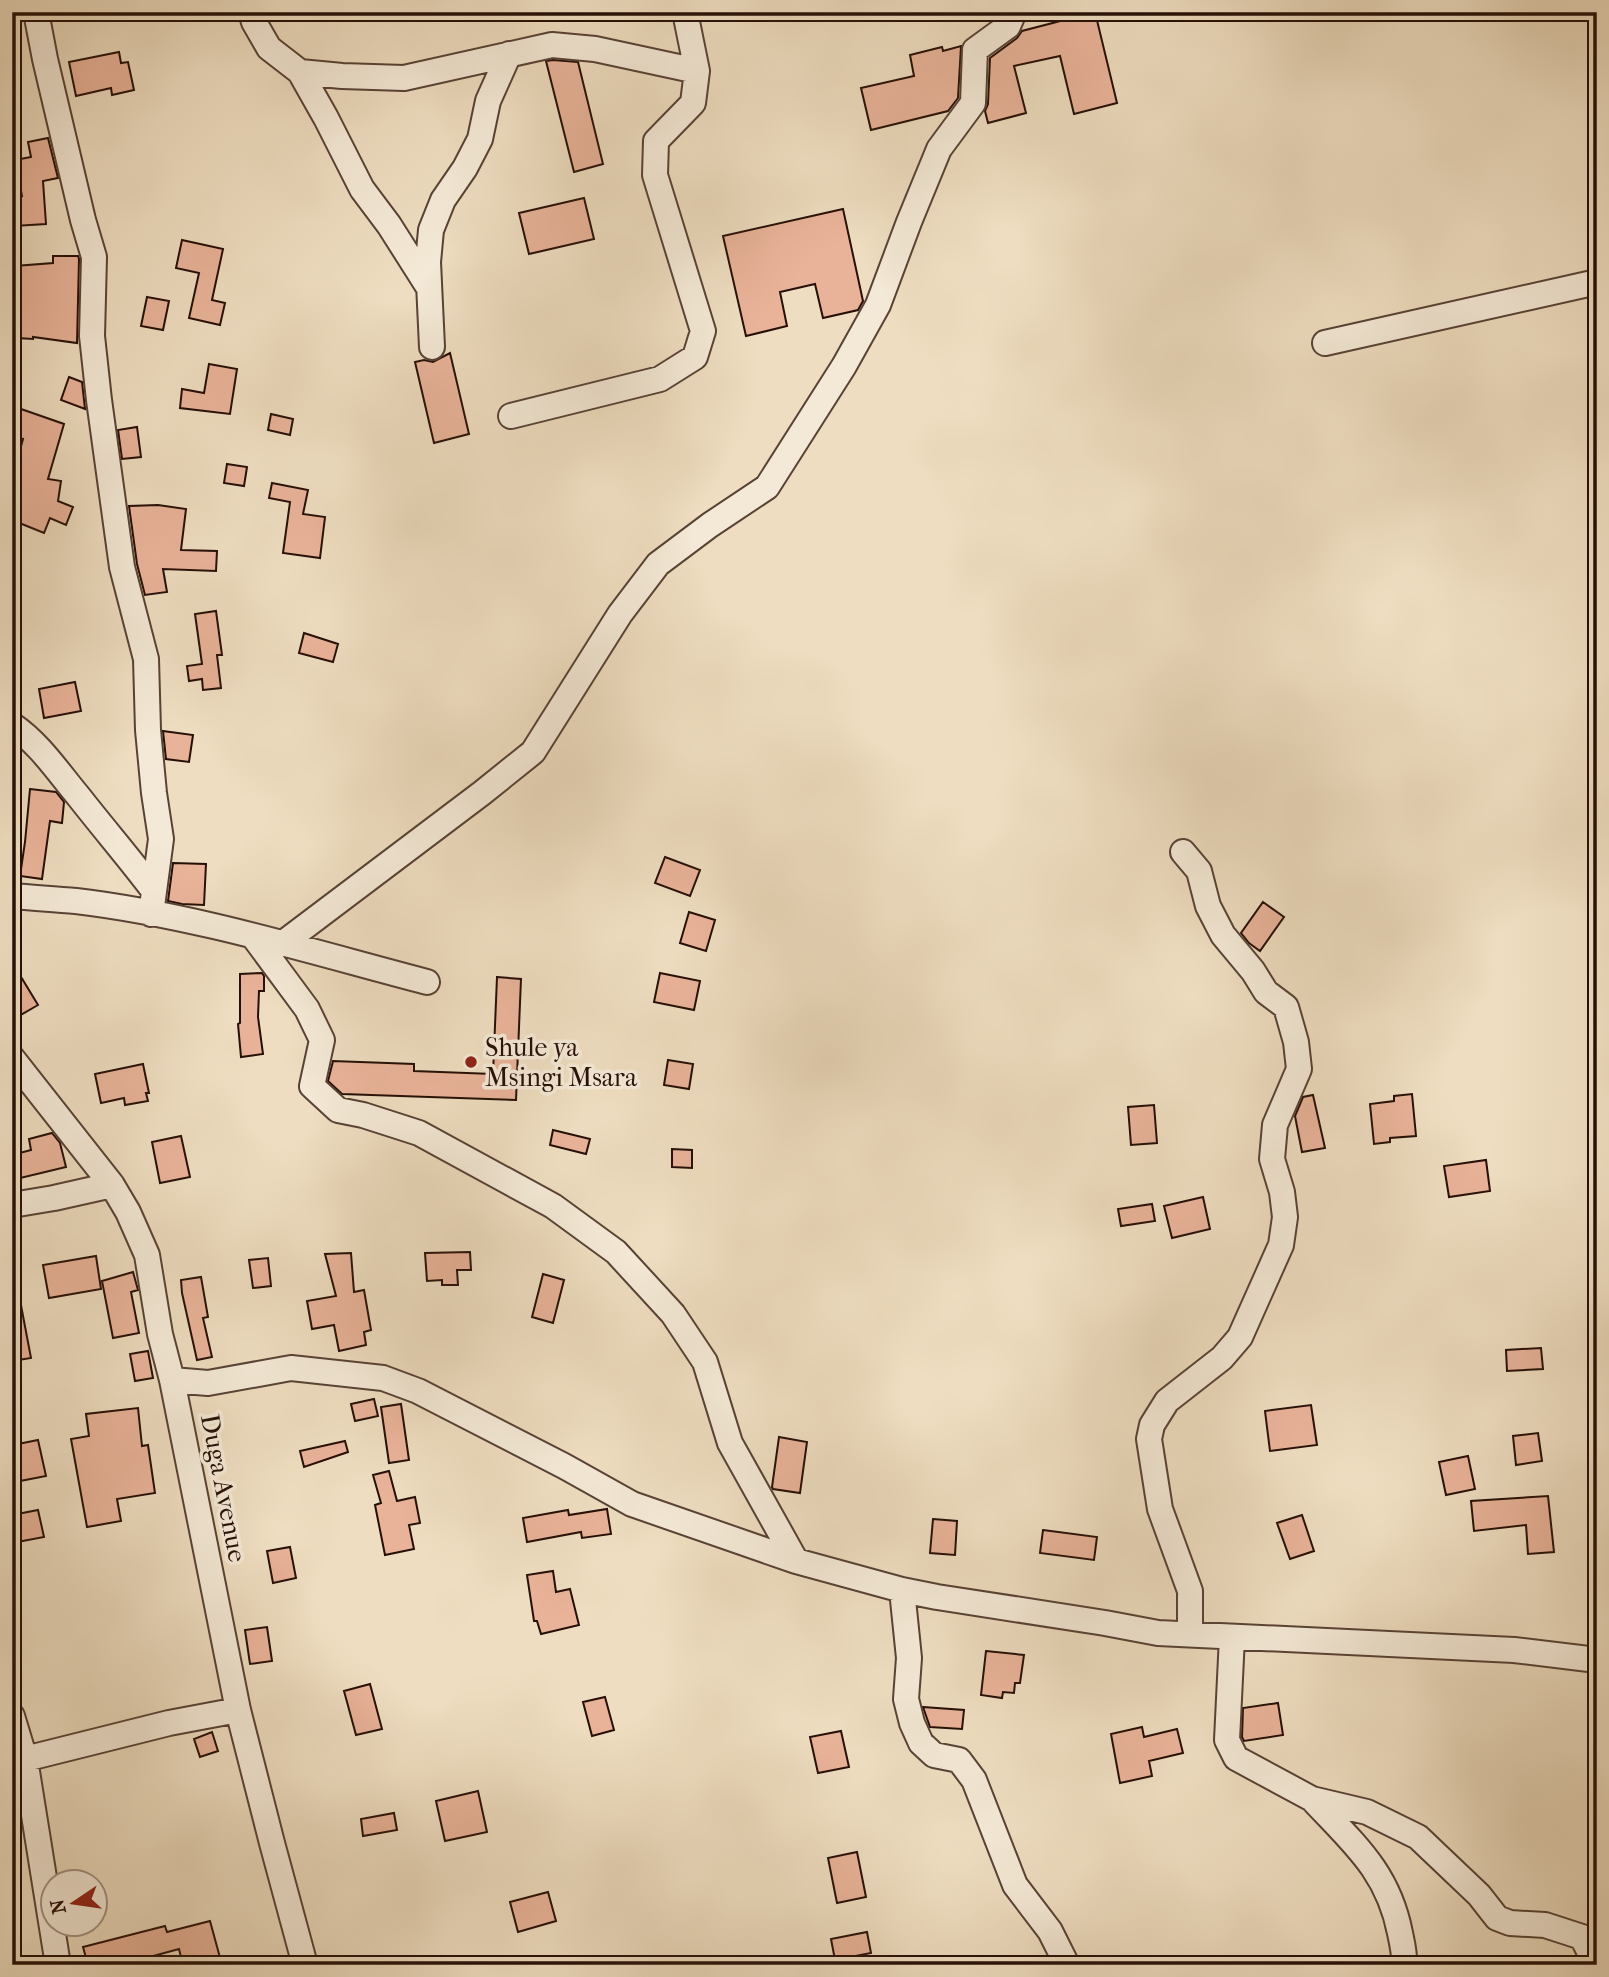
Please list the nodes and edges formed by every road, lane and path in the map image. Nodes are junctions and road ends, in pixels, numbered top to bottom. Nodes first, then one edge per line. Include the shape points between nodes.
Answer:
1 (36, 12) edge
2 (251, 12) edge
3 (685, 12) edge
4 (1014, 12) edge
5 (509, 54) junction
6 (697, 71) junction
7 (300, 72) junction
8 (1597, 282) edge
9 (429, 288) junction
10 (1325, 343) dead end
11 (432, 346) dead end
12 (511, 416) dead end
13 (12, 725) edge
14 (1183, 852) dead end
15 (12, 896) edge
16 (153, 902) junction
17 (253, 936) junction
18 (282, 944) junction
19 (427, 982) dead end
20 (12, 1058) edge
21 (112, 1185) junction
22 (12, 1205) edge
23 (172, 1380) junction
24 (796, 1561) junction
25 (902, 1590) junction
26 (1190, 1633) junction
27 (1232, 1637) junction
28 (1597, 1660) edge
29 (238, 1710) junction
30 (12, 1716) edge
31 (25, 1759) junction
32 (1312, 1799) junction
33 (58, 1965) edge
34 (305, 1965) edge
35 (1068, 1965) edge
36 (1404, 1965) edge
37 (1597, 1965) edge

1 - 16 street via 94,257 92,336 99,400 122,567 146,659 161,839
2 - 7 street via 269,48
3 - 6 street
4 - 18 street via 1008,26 975,51 972,103 939,149 878,305 767,487 658,564 620,614 533,752
5 - 6 street via 552,45
5 - 7 street via 404,78
5 - 9 street via 488,101 480,139 443,200 431,230
6 - 12 street via 693,103 656,141 655,175 703,331 695,356 660,379
7 - 9 street via 362,189
8 - 10 street
9 - 11 street
13 - 16 street via 51,762 121,847
14 - 26 street via 1199,870 1208,906 1223,935 1266,992 1286,1007 1299,1069 1275,1125 1272,1158 1285,1217 1281,1245 1240,1337 1222,1358 1167,1401 1149,1439 1160,1509 1190,1591
15 - 16 street
16 - 17 street
17 - 18 street
17 - 24 street via 307,1009 322,1040 312,1086 325,1099 338,1110 419,1133 553,1206 616,1252 673,1314 705,1362 730,1443
18 - 19 street
20 - 21 street, Duga Avenue
21 - 22 street
21 - 23 street, Duga Avenue via 146,1255
23 - 24 street via 208,1383 292,1368 383,1378 418,1391 632,1504
23 - 29 street, Duga Avenue
24 - 25 street
25 - 26 street via 1158,1633
25 - 35 street via 909,1658 906,1699 920,1743 934,1755 959,1760 974,1780 1015,1885 1050,1931
26 - 27 street
27 - 28 street via 1514,1650
27 - 32 street via 1227,1740 1236,1758
29 - 31 street
29 - 34 street, Duga Avenue
30 - 31 street
31 - 33 street
32 - 36 street via 1366,1857 1385,1885 1397,1916
32 - 37 street via 1367,1812 1418,1837 1497,1918 1545,1925 1583,1937

